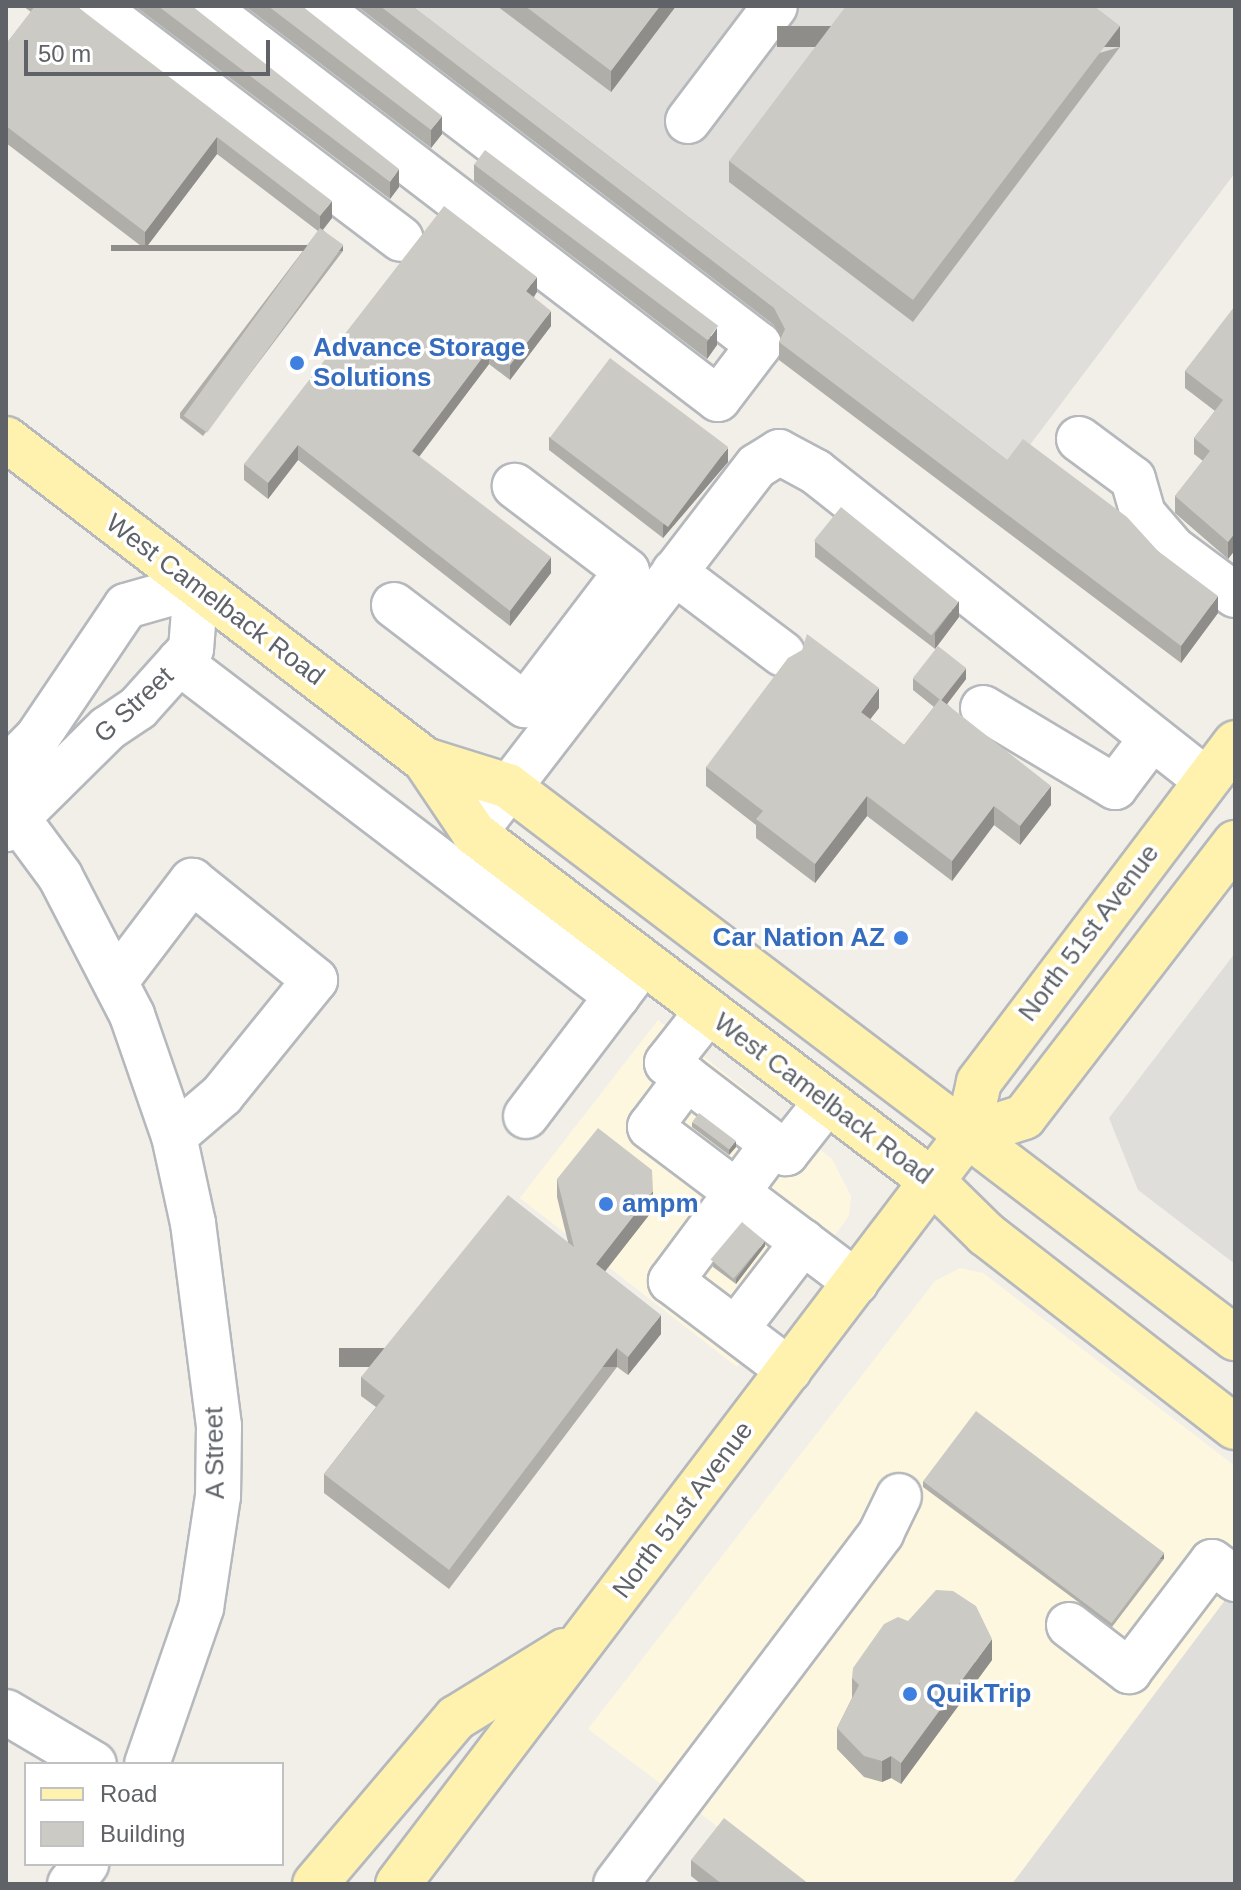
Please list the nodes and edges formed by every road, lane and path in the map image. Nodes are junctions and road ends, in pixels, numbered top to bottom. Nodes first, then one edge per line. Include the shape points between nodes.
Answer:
1 (94, 6) edge
2 (204, 6) edge
3 (316, 6) edge
4 (775, 6) edge
5 (688, 121) dead end
6 (401, 239) dead end
7 (6, 439) edge
8 (1079, 439) dead end
9 (515, 486) dead end
10 (674, 572) junction
11 (196, 586) junction
12 (1235, 595) edge
13 (394, 605) dead end
14 (783, 654) dead end
15 (179, 662) junction
16 (983, 708) dead end
17 (1152, 738) junction
18 (1235, 743) edge
19 (425, 760) junction
20 (6, 769) edge
21 (1206, 780) junction
22 (508, 786) junction
23 (11, 817) edge
24 (474, 833) junction
25 (1235, 843) edge
26 (643, 962) junction
27 (116, 981) junction
28 (617, 996) junction
29 (708, 1011) junction
30 (687, 1078) junction
31 (827, 1101) junction
32 (526, 1116) dead end
33 (967, 1135) junction
34 (174, 1136) junction
35 (773, 1144) junction
36 (932, 1181) junction
37 (736, 1193) junction
38 (803, 1242) junction
39 (856, 1282) junction
40 (736, 1329) junction
41 (1235, 1338) edge
42 (789, 1370) junction
43 (1235, 1427) edge
44 (899, 1496) dead end
45 (1235, 1579) edge
46 (1069, 1625) dead end
47 (584, 1640) junction
48 (6, 1712) edge
49 (91, 1762) edge
50 (148, 1762) edge
51 (84, 1866) edge
52 (414, 1878) edge
53 (70, 1884) edge
54 (315, 1884) edge
55 (616, 1884) edge

1 - 6 street
2 - 3 street via 718,399 759,345
4 - 5 street
7 - 11 main road, West Camelback Road
8 - 12 street via 1133,479 1143,514 1173,549
9 - 13 street via 627,571 525,705
10 - 14 street
10 - 17 street via 757,466 779,452 795,457
10 - 22 street
11 - 15 street, G Street via 191,649
11 - 19 main road, West Camelback Road
11 - 20 street, G Street via 126,606 37,738
15 - 23 street, G Street
15 - 28 street
16 - 17 street via 1115,787
17 - 21 street
18 - 21 main road, North 51st Avenue
19 - 22 main road, West Camelback Road
19 - 24 main road, West Camelback Road
21 - 33 main road, North 51st Avenue via 979,1082
22 - 24 street
22 - 33 main road, West Camelback Road
23 - 27 street, A Street via 60,876
24 - 26 main road, West Camelback Road
25 - 33 main road via 1024,1117
26 - 28 street
26 - 29 main road, West Camelback Road
27 - 34 street, A Street
27 - 34 street via 192,881 315,980 222,1095
28 - 32 street
29 - 30 street via 667,1063
29 - 31 main road, West Camelback Road
30 - 35 street
30 - 37 street via 650,1127
31 - 35 street via 786,1153
31 - 36 main road, West Camelback Road
33 - 36 main road, North 51st Avenue
33 - 41 main road, West Camelback Road
34 - 50 street, A Street via 193,1223 219,1426 218,1496 201,1608
35 - 37 street
36 - 39 main road, North 51st Avenue
36 - 43 main road, West Camelback Road via 986,1234
37 - 38 street
37 - 40 street via 671,1281
38 - 39 street
38 - 40 street
39 - 42 main road, North 51st Avenue
40 - 42 street
42 - 47 main road, North 51st Avenue
44 - 55 street via 881,1533
45 - 46 street via 1212,1562 1129,1671
47 - 52 main road, North 51st Avenue
47 - 54 main road via 456,1718
48 - 49 street
51 - 53 street

